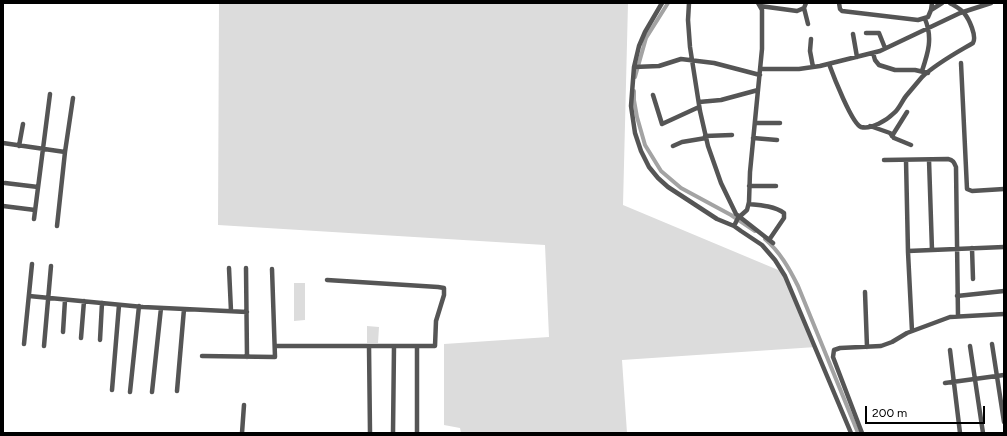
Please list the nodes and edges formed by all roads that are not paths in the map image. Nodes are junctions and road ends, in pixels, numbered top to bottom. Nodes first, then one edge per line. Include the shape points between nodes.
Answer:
1 (662, 3) edge
2 (689, 3) edge
3 (839, 3) edge
4 (932, 3) edge
5 (942, 3) edge
6 (950, 3) edge
7 (991, 3) edge
8 (759, 5) edge
9 (805, 5) edge
10 (931, 10) junction
11 (964, 12) junction
12 (925, 19) junction
13 (808, 24) dead end
14 (929, 28) junction
15 (866, 33) dead end
16 (853, 34) dead end
17 (811, 39) dead end
18 (885, 48) junction
19 (873, 52) junction
20 (856, 57) junction
21 (692, 59) junction
22 (961, 63) dead end
23 (829, 64) junction
24 (636, 67) junction
25 (813, 67) junction
26 (760, 69) junction
27 (922, 71) junction
28 (928, 73) junction
29 (760, 75) junction
30 (758, 90) junction
31 (50, 94) dead end
32 (653, 95) dead end
33 (73, 98) dead end
34 (699, 105) junction
35 (907, 112) dead end
36 (755, 123) junction
37 (780, 123) dead end
38 (23, 124) dead end
39 (870, 126) junction
40 (732, 134) dead end
41 (892, 136) junction
42 (706, 137) junction
43 (753, 138) junction
44 (777, 140) dead end
45 (3, 143) edge
46 (911, 145) dead end
47 (19, 146) junction
48 (672, 146) dead end
49 (43, 149) junction
50 (65, 152) junction
51 (884, 160) dead end
52 (906, 160) junction
53 (929, 160) junction
54 (5, 183) dead end
55 (749, 186) junction
56 (776, 186) dead end
57 (38, 187) junction
58 (1004, 189) edge
59 (749, 204) junction
60 (3, 206) edge
61 (35, 210) junction
62 (34, 219) dead end
63 (737, 220) junction
64 (56, 226) dead end
65 (1004, 247) edge
66 (972, 248) junction
67 (958, 249) junction
68 (932, 250) junction
69 (908, 251) junction
70 (32, 264) dead end
71 (51, 266) dead end
72 (229, 268) dead end
73 (246, 268) dead end
74 (272, 269) dead end
75 (972, 279) dead end
76 (327, 280) dead end
77 (1004, 291) edge
78 (865, 292) dead end
79 (29, 296) junction
80 (957, 296) junction
81 (48, 298) junction
82 (65, 300) junction
83 (84, 301) junction
84 (102, 303) junction
85 (119, 305) junction
86 (139, 306) junction
87 (161, 308) junction
88 (184, 309) junction
89 (230, 311) junction
90 (246, 312) junction
91 (1004, 314) edge
92 (958, 316) junction
93 (912, 331) junction
94 (63, 332) dead end
95 (81, 338) dead end
96 (100, 340) dead end
97 (24, 344) dead end
98 (992, 344) dead end
99 (44, 346) dead end
100 (275, 346) junction
101 (369, 346) junction
102 (394, 346) junction
103 (417, 346) junction
104 (970, 346) dead end
105 (867, 347) junction
106 (950, 350) dead end
107 (202, 356) dead end
108 (247, 357) junction
109 (1004, 375) edge
110 (996, 376) junction
111 (975, 378) junction
112 (954, 382) junction
113 (945, 383) dead end
114 (112, 390) dead end
115 (177, 391) dead end
116 (130, 392) dead end
117 (152, 392) dead end
118 (244, 405) dead end
119 (1004, 422) edge
120 (242, 433) edge
121 (370, 433) edge
122 (393, 433) edge
123 (417, 433) edge
124 (851, 433) edge
125 (862, 433) edge
126 (960, 433) edge
127 (983, 433) edge

1 - 24 street via 639,46
2 - 21 street
3 - 12 street via 842,11
4 - 10 street
5 - 10 street
6 - 11 street
7 - 11 street
8 - 9 street via 797,11
8 - 26 street via 762,10
9 - 13 street
10 - 12 street
11 - 14 street
11 - 28 street via 975,34 975,40
12 - 14 street
14 - 18 street
14 - 27 street via 929,48
15 - 18 street via 879,33
16 - 20 street
17 - 25 street
18 - 19 street
19 - 20 street
19 - 27 street via 879,65 895,70
20 - 23 street
21 - 24 street via 682,59 659,66
21 - 29 street
21 - 34 street
22 - 58 street via 968,189
23 - 25 street
23 - 39 street via 855,120 860,127
24 - 63 street via 631,106 635,133 649,167 668,187 718,219
25 - 26 street
26 - 29 street
27 - 28 street
28 - 39 street via 894,113
29 - 30 street
30 - 34 street
30 - 36 street
31 - 49 street
32 - 34 street via 662,124
33 - 50 street
34 - 42 street
35 - 41 street
36 - 37 street
36 - 43 street
38 - 47 street
39 - 41 street
40 - 42 street
41 - 46 street
42 - 48 street
42 - 63 street via 721,183
43 - 44 street
43 - 55 street
45 - 47 street
47 - 49 street
49 - 50 street
49 - 57 street
50 - 64 street
51 - 52 street
52 - 53 street
52 - 69 street
53 - 67 street via 952,160 956,167
53 - 68 street
54 - 57 street
55 - 56 street
55 - 59 street
57 - 61 street
59 - 63 street
59 - 63 street via 784,213 784,218 771,242
60 - 61 street
61 - 62 street
63 - 124 street via 740,231 762,245 785,276
65 - 66 street
66 - 67 street
66 - 75 street
67 - 68 street
67 - 80 street
68 - 69 street
69 - 93 street
70 - 79 street
71 - 81 street
72 - 89 street
73 - 90 street
74 - 100 street
76 - 103 street via 444,288 436,321 435,346
77 - 80 street
78 - 105 street
79 - 81 street
79 - 97 street
80 - 92 street
81 - 82 street
81 - 99 street
82 - 83 street
82 - 94 street
83 - 84 street
83 - 95 street
84 - 85 street
84 - 96 street
85 - 86 street
85 - 114 street
86 - 87 street
86 - 116 street
87 - 88 street
87 - 117 street
88 - 89 street
88 - 115 street
89 - 90 street
90 - 108 street
91 - 92 street
92 - 93 street
93 - 105 street via 881,346
98 - 110 street
100 - 101 street
100 - 108 street via 275,357
101 - 102 street
101 - 121 street
102 - 103 street
102 - 122 street
103 - 123 street
104 - 111 street
105 - 125 street via 840,348 832,354
106 - 112 street
107 - 108 street
109 - 110 street
110 - 111 street
110 - 119 street
111 - 112 street
111 - 127 street
112 - 113 street
112 - 126 street
118 - 120 street

